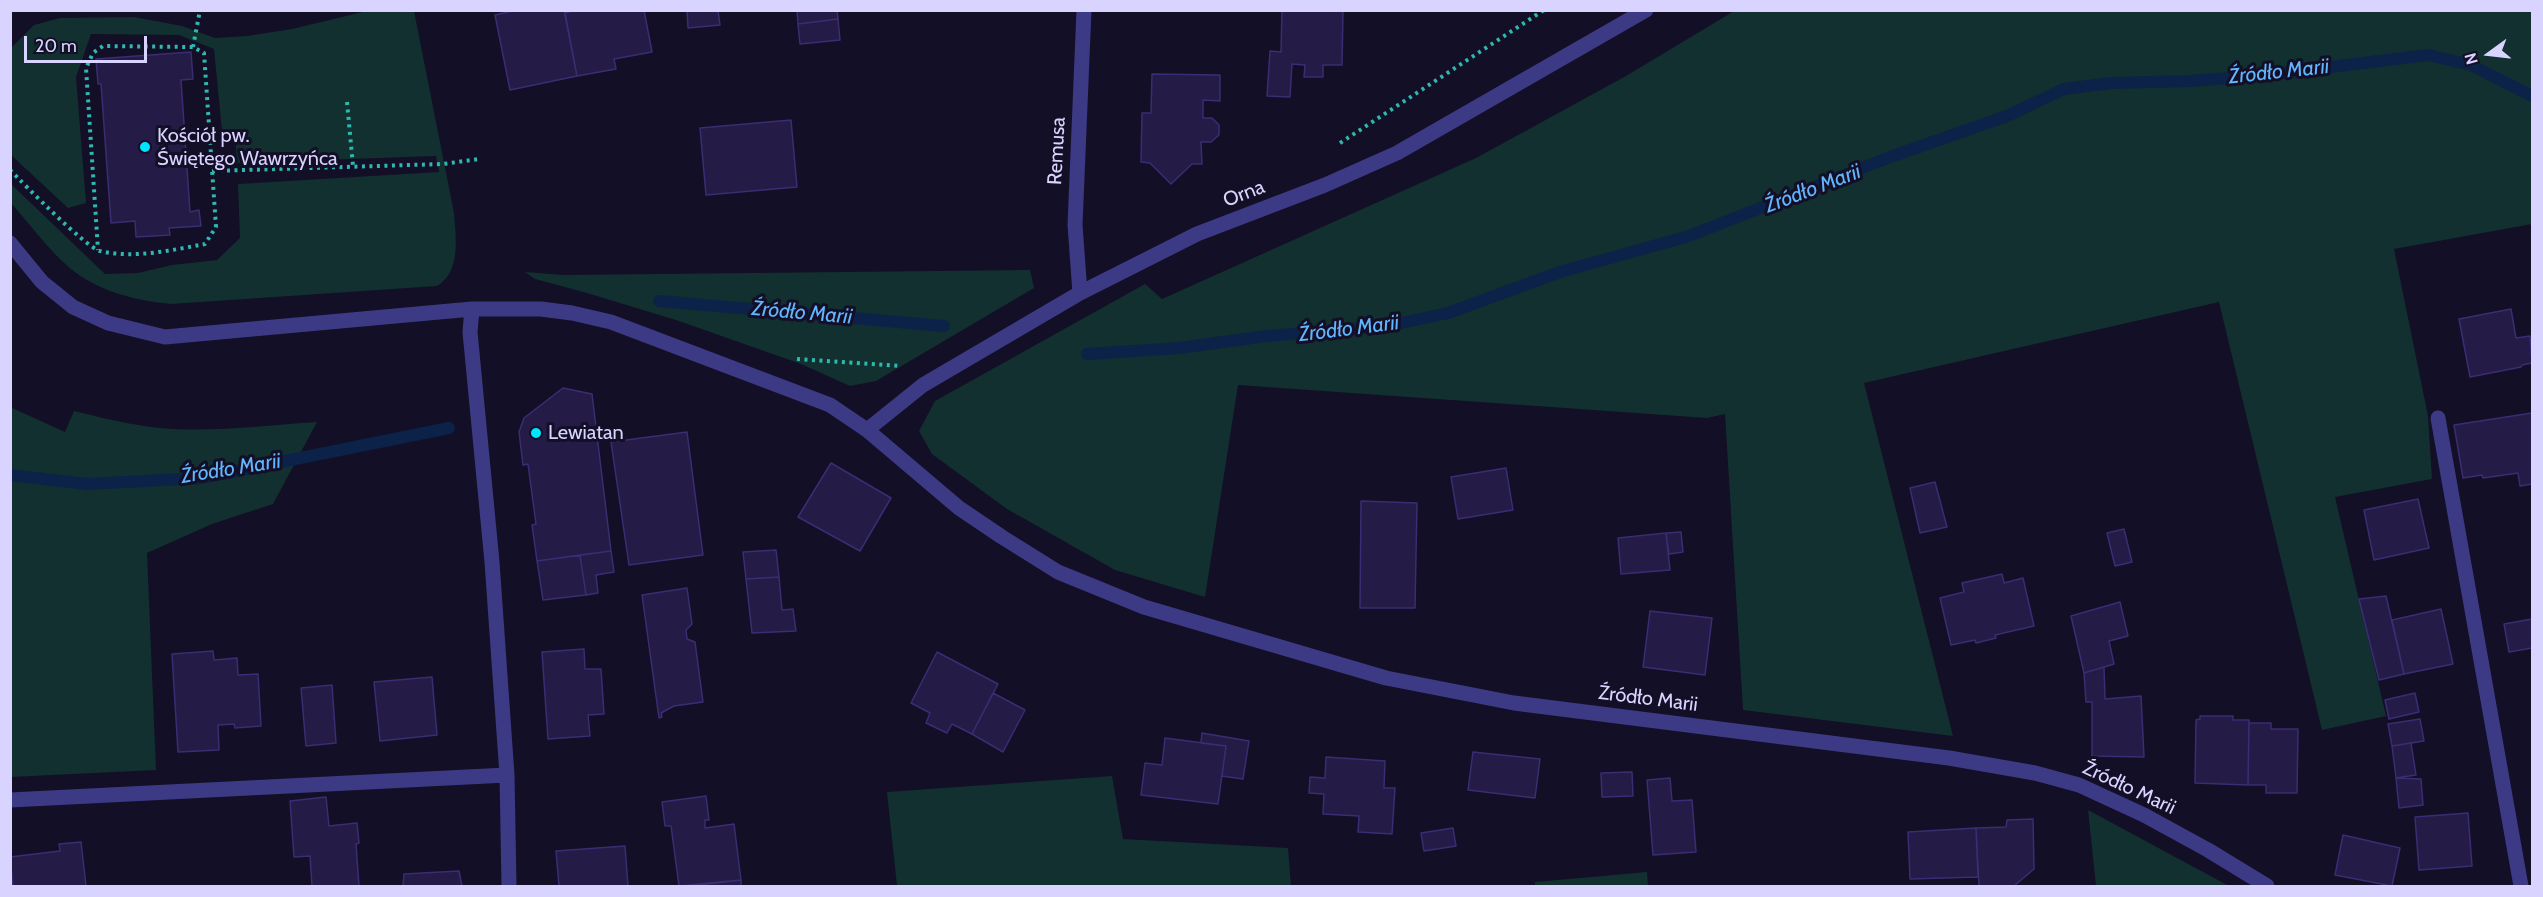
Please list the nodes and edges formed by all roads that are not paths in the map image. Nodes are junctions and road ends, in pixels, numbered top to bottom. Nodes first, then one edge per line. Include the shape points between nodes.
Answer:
1 (1084, 10) edge
2 (1646, 10) edge
3 (10, 243) edge
4 (1080, 293) junction
5 (472, 309) junction
6 (2438, 418) dead end
7 (867, 430) junction
8 (507, 775) junction
9 (10, 800) edge
10 (508, 886) edge
11 (2267, 886) edge
12 (2521, 886) edge

1 - 4 street, Remusa via 1075,225
2 - 4 street, Orna via 1397,153 1197,234
3 - 5 street, Źródło Marii via 42,282 73,307 108,323 165,337
4 - 7 street, Orna via 923,386
5 - 7 street, Źródło Marii via 541,309 610,322 830,405
5 - 8 street via 470,332
6 - 12 street
7 - 11 street, Źródło Marii via 960,508 1002,537 1058,572 1144,607 1386,678 1514,703 1948,758 2035,774 2079,785 2144,815
8 - 9 street
8 - 10 street

